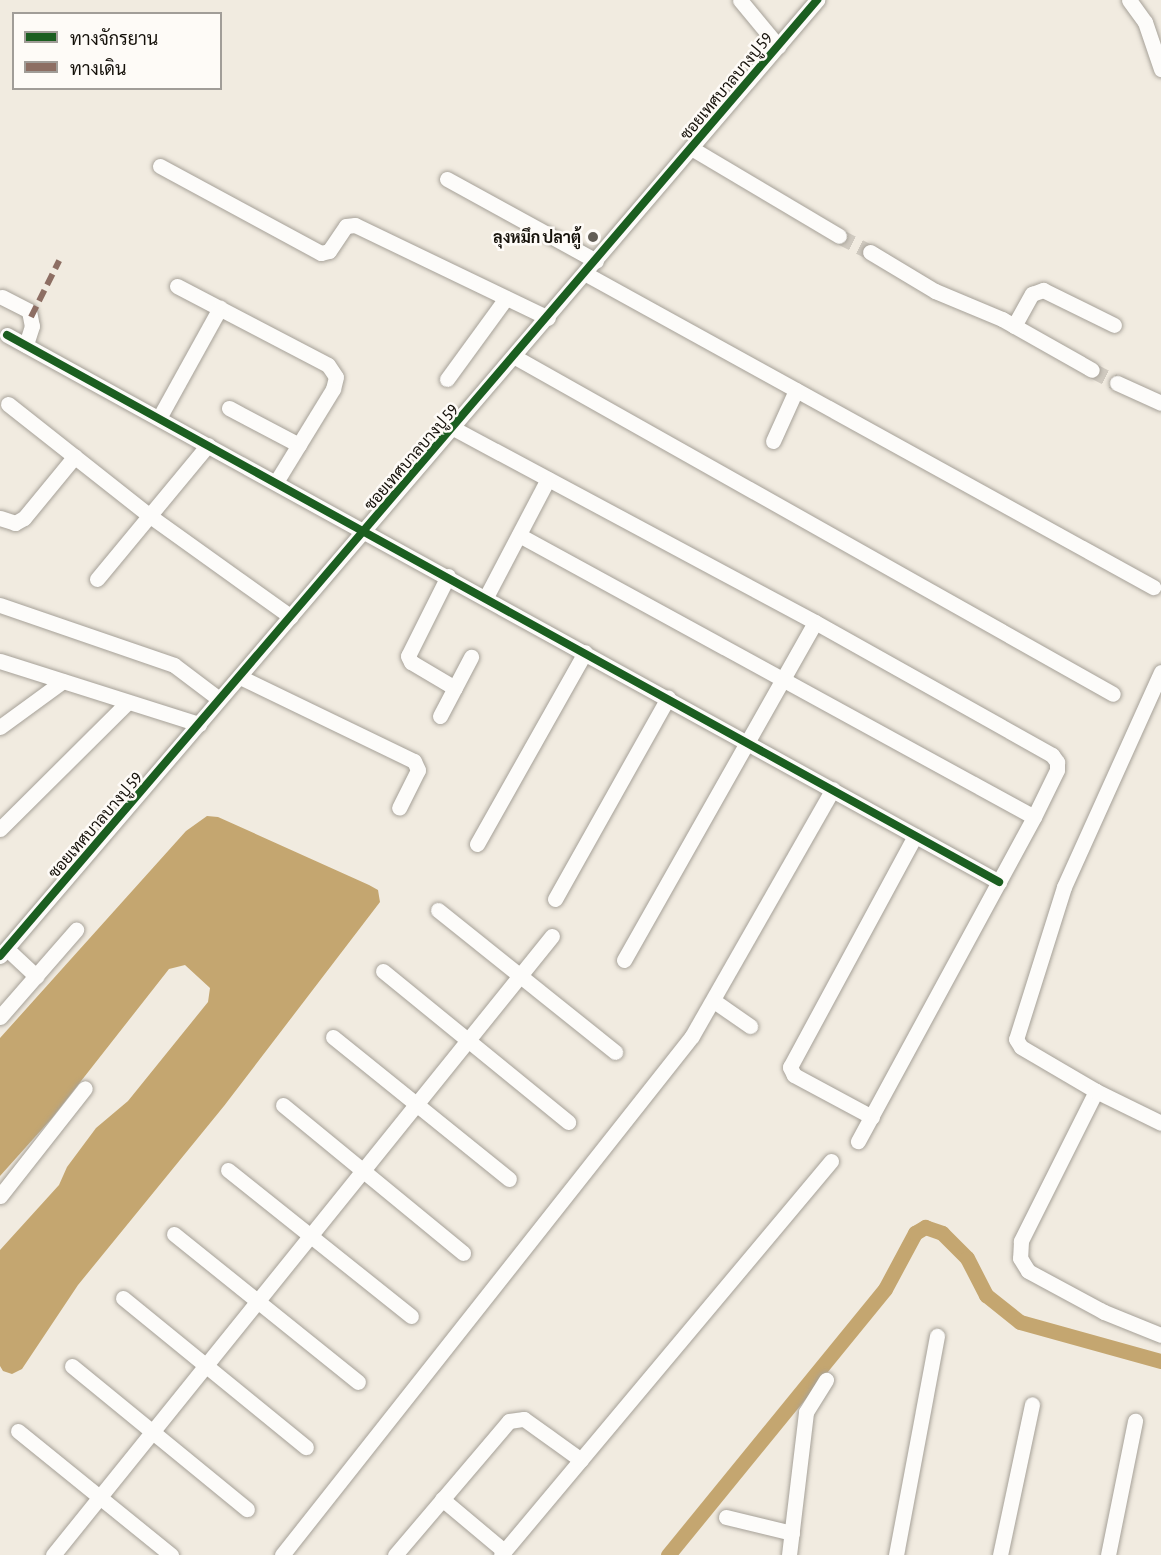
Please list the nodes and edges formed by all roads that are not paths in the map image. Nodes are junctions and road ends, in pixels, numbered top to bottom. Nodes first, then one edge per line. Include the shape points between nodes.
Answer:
1 (740, 0) edge
2 (817, 0) edge
3 (1129, 0) edge
4 (778, 46) junction
5 (1161, 69) edge
6 (691, 148) junction
7 (160, 166) dead end
8 (447, 179) dead end
9 (839, 236) tunnel mouth
10 (870, 252) tunnel mouth
11 (596, 261) junction
12 (586, 274) junction
13 (177, 286) dead end
14 (2, 297) dead end
15 (506, 298) junction
16 (220, 308) junction
17 (548, 318) junction
18 (1114, 325) dead end
19 (1014, 326) junction
20 (7, 335) dead end
21 (26, 345) junction
22 (515, 357) junction
23 (1092, 370) tunnel mouth
24 (447, 379) dead end
25 (1117, 383) tunnel mouth
26 (796, 390) junction
27 (1161, 403) edge
28 (8, 404) dead end
29 (229, 408) dead end
30 (159, 418) junction
31 (453, 428) junction
32 (773, 441) dead end
33 (208, 445) junction
34 (299, 445) junction
35 (75, 456) junction
36 (548, 479) junction
37 (276, 482) junction
38 (150, 516) junction
39 (0, 518) edge
40 (365, 531) junction
41 (519, 535) junction
42 (448, 576) junction
43 (97, 579) dead end
44 (1153, 587) dead end
45 (486, 597) junction
46 (0, 605) edge
47 (291, 617) junction
48 (815, 622) junction
49 (585, 652) junction
50 (471, 657) dead end
51 (0, 661) edge
52 (240, 677) junction
53 (1160, 679) edge
54 (783, 680) junction
55 (63, 681) junction
56 (455, 688) junction
57 (1113, 694) dead end
58 (668, 698) junction
59 (219, 699) junction
60 (128, 702) junction
61 (440, 716) dead end
62 (200, 724) junction
63 (0, 727) edge
64 (746, 743) junction
65 (833, 789) junction
66 (399, 808) dead end
67 (1034, 817) junction
68 (0, 829) edge
69 (915, 836) junction
70 (477, 844) dead end
71 (999, 882) junction
72 (555, 899) dead end
73 (438, 910) dead end
74 (76, 930) dead end
75 (552, 936) dead end
76 (3, 952) edge
77 (624, 960) dead end
78 (383, 971) dead end
79 (521, 975) junction
80 (36, 976) junction
81 (714, 1001) junction
82 (0, 1017) edge
83 (750, 1026) dead end
84 (333, 1037) dead end
85 (469, 1041) junction
86 (615, 1052) dead end
87 (85, 1088) dead end
88 (1096, 1091) junction
89 (283, 1105) dead end
90 (417, 1106) junction
91 (872, 1117) junction
92 (568, 1122) dead end
93 (1161, 1123) edge
94 (858, 1142) dead end
95 (831, 1161) dead end
96 (228, 1170) dead end
97 (364, 1172) junction
98 (509, 1179) dead end
99 (0, 1196) edge
100 (174, 1234) dead end
101 (311, 1237) junction
102 (462, 1253) dead end
103 (123, 1298) dead end
104 (258, 1302) junction
105 (411, 1317) dead end
106 (1161, 1335) edge
107 (937, 1336) dead end
108 (72, 1366) dead end
109 (207, 1366) junction
110 (826, 1380) dead end
111 (357, 1382) dead end
112 (1032, 1404) dead end
113 (1135, 1421) dead end
114 (18, 1431) dead end
115 (153, 1432) junction
116 (306, 1447) dead end
117 (581, 1460) junction
118 (100, 1497) junction
119 (442, 1499) junction
120 (246, 1509) dead end
121 (726, 1517) dead end
122 (792, 1533) junction
123 (503, 1553) edge
124 (53, 1555) edge
125 (171, 1555) edge
126 (282, 1555) edge
127 (394, 1555) edge
128 (789, 1555) edge
129 (896, 1555) edge
130 (1000, 1555) edge
131 (1108, 1555) edge

1 - 4 street
2 - 4 street, ซอยเทศบาลบางปู 59
3 - 5 street via 1145,22
4 - 6 street, ซอยเทศบาลบางปู 59
6 - 9 street
6 - 11 street, ซอยเทศบาลบางปู 59
7 - 15 street via 321,253 329,251 346,226 355,225
8 - 11 street
10 - 19 street via 935,291
11 - 12 street, ซอยเทศบาลบางปู 59
12 - 17 street, ซอยเทศบาลบางปู 59
12 - 26 street
13 - 16 street
14 - 21 street via 29,311 32,326
15 - 17 street
15 - 24 street
16 - 30 street
16 - 34 street via 333,370 336,383
17 - 22 street, ซอยเทศบาลบางปู 59
18 - 19 street via 1043,290 1032,294
19 - 23 street
20 - 21 street
21 - 30 street
22 - 31 street, ซอยเทศบาลบางปู 59
22 - 57 street
25 - 27 street
26 - 32 street
26 - 44 street
28 - 35 street
29 - 34 street
30 - 33 street
31 - 36 street
31 - 40 street, ซอยเทศบาลบางปู 59
33 - 37 street
33 - 38 street
34 - 37 street
35 - 38 street
35 - 39 street via 24,518 15,523
36 - 41 street
36 - 48 street
37 - 40 street
38 - 43 street
38 - 47 street
40 - 42 street
40 - 47 street, ซอยเทศบาลบางปู 59
41 - 45 street
41 - 54 street
42 - 45 street
42 - 56 street via 408,656 411,662
45 - 49 street
46 - 59 street via 174,664
47 - 52 street, ซอยเทศบาลบางปู 59
48 - 54 street
48 - 67 street via 1052,755 1057,770
49 - 58 street
49 - 70 street
50 - 56 street
51 - 55 street
52 - 59 street, ซอยเทศบาลบางปู 59
52 - 66 street via 414,761 418,770
53 - 88 street via 1064,888 1017,1029 1021,1047
54 - 64 street
54 - 67 street
55 - 60 street
55 - 63 street
56 - 61 street
58 - 64 street
58 - 72 street
59 - 62 street, ซอยเทศบาลบางปู 59
60 - 62 street
60 - 68 street
62 - 76 street, ซอยเทศบาลบางปู 59
64 - 65 street
64 - 77 street
65 - 69 street
65 - 81 street
67 - 71 street
69 - 71 street
69 - 91 street via 790,1067 794,1075
71 - 91 street
73 - 79 street
74 - 80 street
75 - 79 street
76 - 80 street
78 - 85 street
79 - 85 street
79 - 86 street
80 - 82 street
81 - 83 street
81 - 126 street via 684,1045
84 - 90 street
85 - 90 street
85 - 92 street
87 - 99 street
88 - 93 street
88 - 106 street via 1021,1241 1020,1258 1028,1271 1104,1312
89 - 97 street
90 - 97 street
90 - 98 street
91 - 94 street
95 - 117 street
96 - 101 street
97 - 101 street
97 - 102 street
100 - 104 street
101 - 104 street
101 - 105 street
103 - 109 street
104 - 109 street
104 - 111 street
107 - 129 street
108 - 115 street
109 - 115 street
109 - 116 street
110 - 122 street via 808,1402
112 - 130 street
113 - 131 street
114 - 118 street
115 - 118 street
115 - 120 street
117 - 119 street via 516,1417
117 - 123 street
118 - 124 street
118 - 125 street
119 - 123 street
119 - 127 street
121 - 122 street
122 - 128 street

